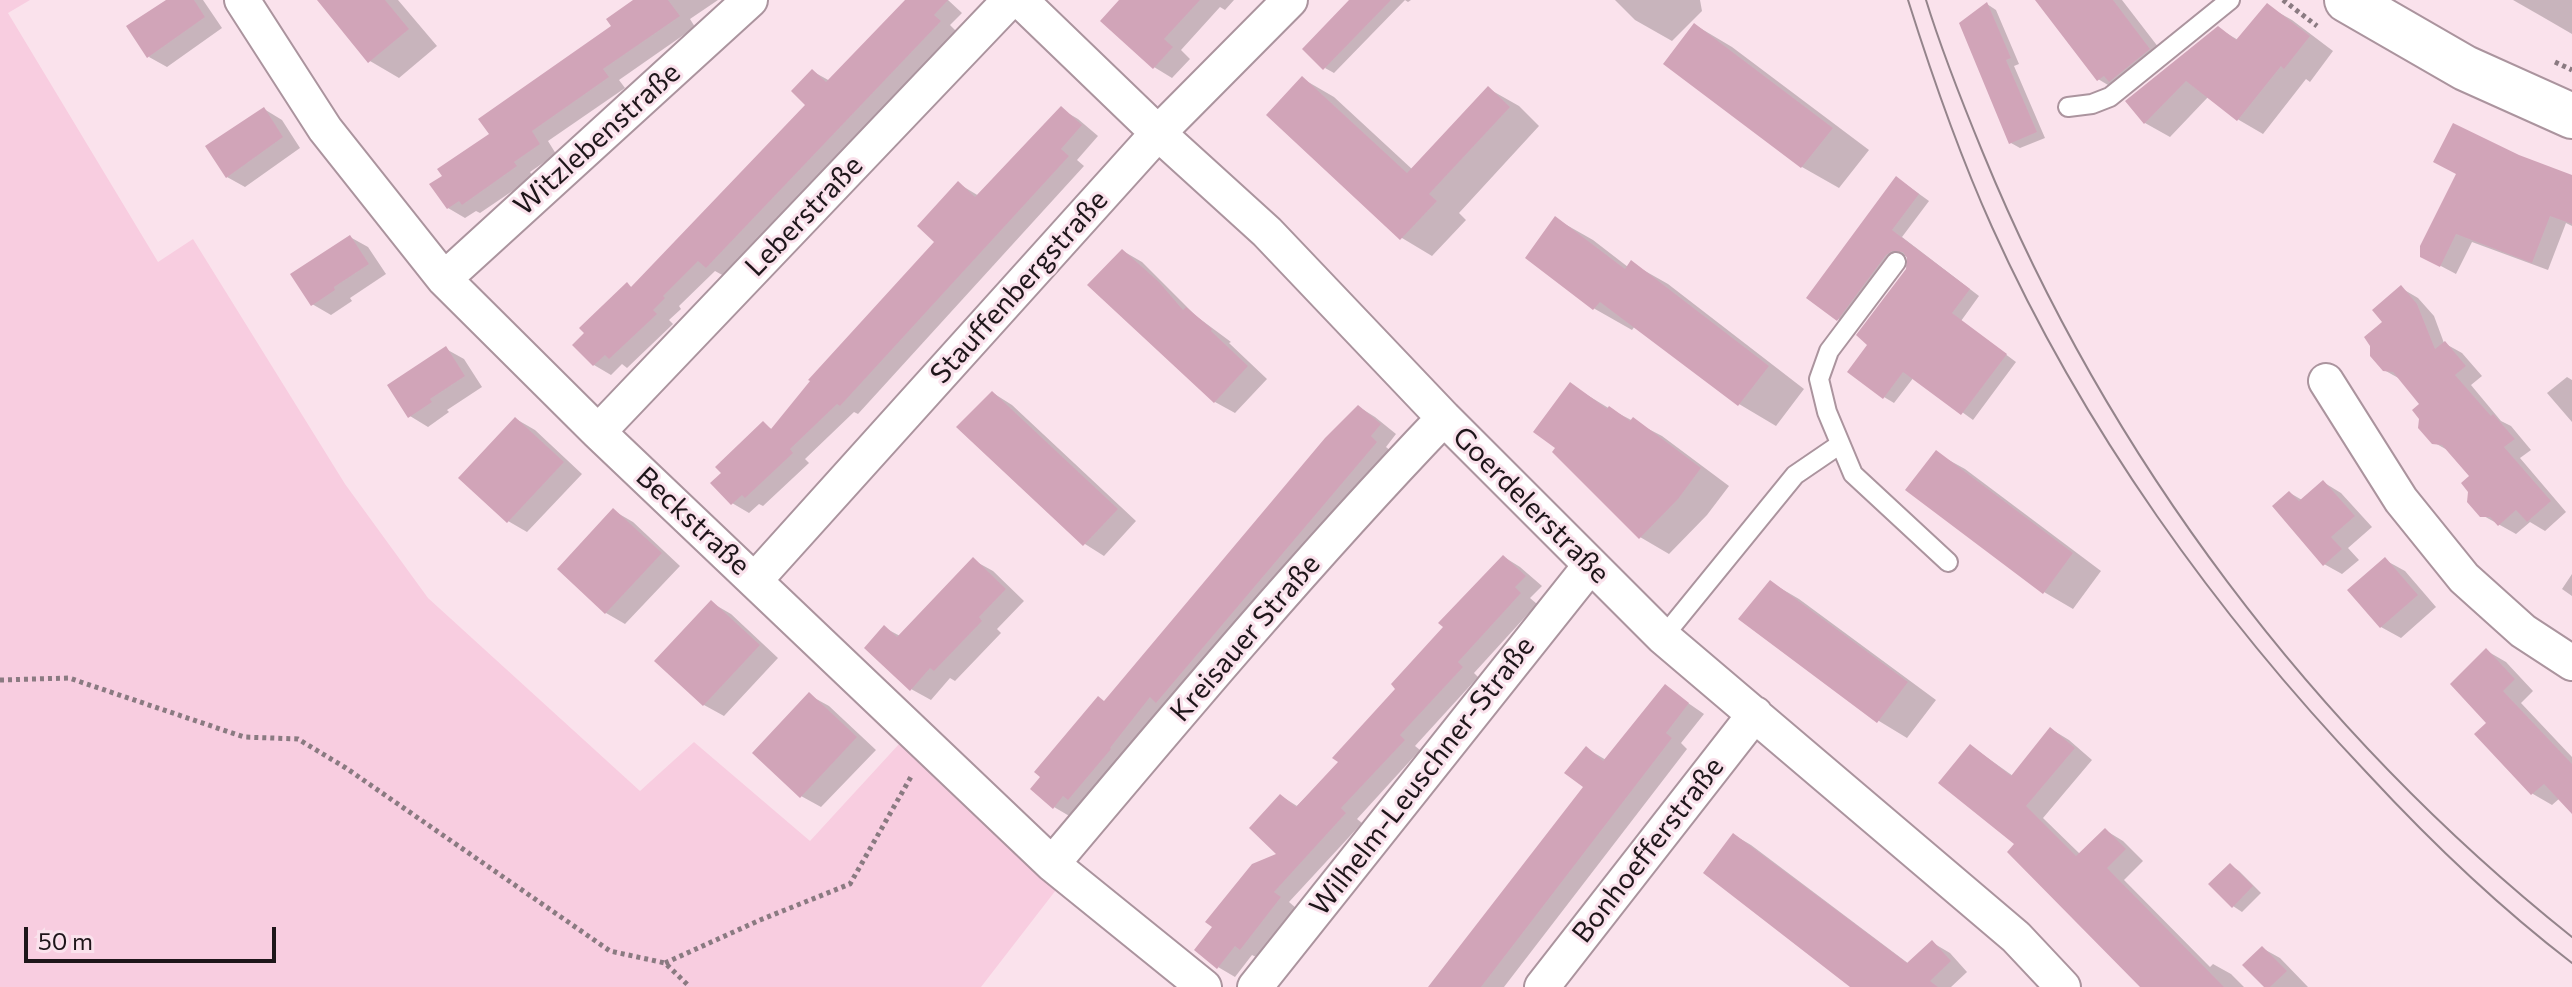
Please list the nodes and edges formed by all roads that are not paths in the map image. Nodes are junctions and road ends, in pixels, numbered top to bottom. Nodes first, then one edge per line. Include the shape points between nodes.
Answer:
1 (242, 0) edge
2 (750, 0) edge
3 (1010, 0) edge
4 (1020, 0) edge
5 (1290, 0) edge
6 (2230, 0) edge
7 (2350, 1) edge
8 (2068, 107) dead end
9 (2572, 116) edge
10 (1158, 133) junction
11 (1896, 262) dead end
12 (444, 279) junction
13 (2326, 381) dead end
14 (1444, 418) junction
15 (598, 432) junction
16 (1839, 445) junction
17 (1948, 562) dead end
18 (1590, 566) junction
19 (755, 580) junction
20 (1663, 637) junction
21 (2572, 663) edge
22 (1755, 714) junction
23 (1052, 864) junction
24 (1204, 987) edge
25 (1255, 987) edge
26 (1542, 987) edge
27 (2063, 987) edge

1 - 12 street, Beckstraße via 325,129
2 - 12 street, Witzlebenstraße
3 - 15 street, Leberstraße
4 - 10 street, Goerdelerstraße
5 - 10 street, Stauffenbergstraße
6 - 8 lane via 2110,97
7 - 9 main road via 2465,68
10 - 14 street, Goerdelerstraße via 1267,232
10 - 19 street, Stauffenbergstraße
11 - 16 lane via 1829,351 1819,379
12 - 15 street, Beckstraße
13 - 21 street via 2401,500 2464,578 2523,631
14 - 18 street, Goerdelerstraße
14 - 23 street, Kreisauer Straße via 1272,604
15 - 19 street, Beckstraße
16 - 17 lane via 1853,474
16 - 20 lane via 1795,475
18 - 20 street, Goerdelerstraße
18 - 25 street, Wilhelm-Leuschner-Straße
19 - 23 street, Beckstraße
20 - 22 street, Goerdelerstraße
22 - 26 street, Bonhoefferstraße
22 - 27 street, Goerdelerstraße via 2016,937
23 - 24 street, Beckstraße

